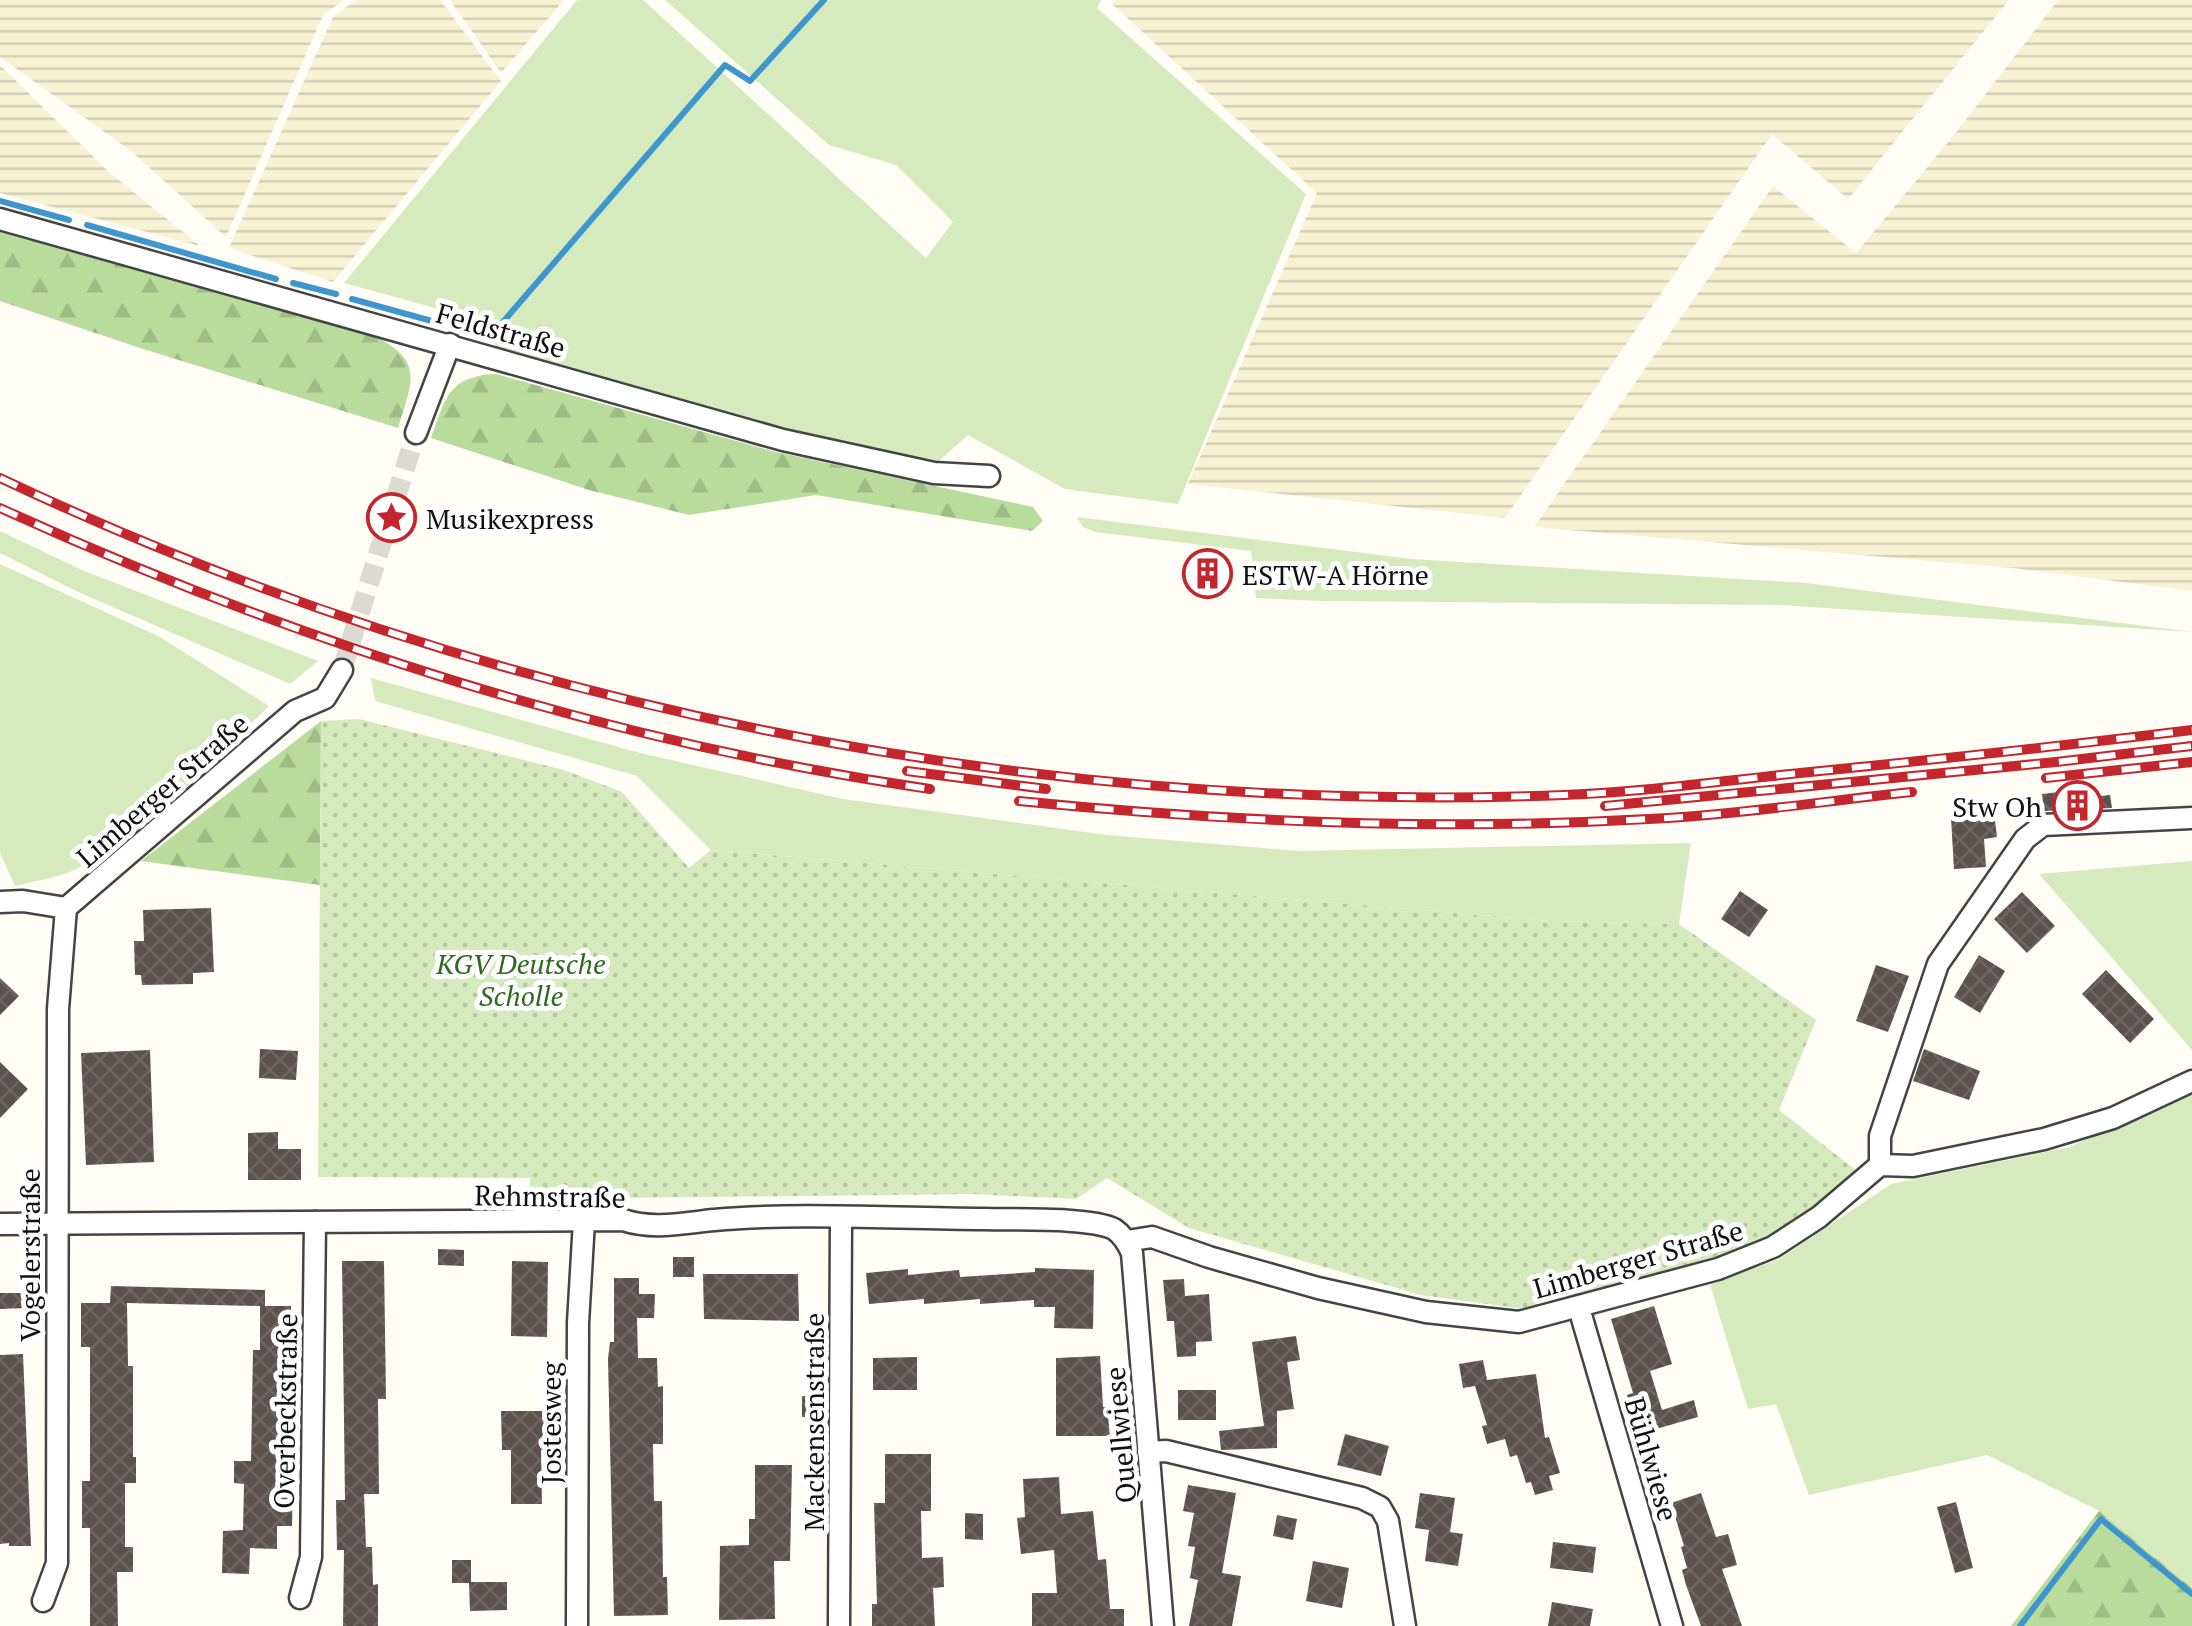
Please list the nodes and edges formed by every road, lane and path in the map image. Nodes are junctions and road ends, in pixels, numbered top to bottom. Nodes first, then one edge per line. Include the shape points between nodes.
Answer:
1 (0, 220) edge
2 (450, 344) junction
3 (416, 433) tunnel mouth
4 (989, 476) dead end
5 (342, 670) tunnel mouth
6 (2192, 818) edge
7 (0, 902) edge
8 (66, 908) junction
9 (2192, 1081) edge
10 (1880, 1164) junction
11 (841, 1218) junction
12 (584, 1220) junction
13 (315, 1222) junction
14 (0, 1224) edge
15 (56, 1224) junction
16 (1099, 1225) joint
17 (1127, 1241) junction
18 (1579, 1308) junction
19 (1148, 1452) junction
20 (300, 1598) dead end
21 (42, 1601) dead end
22 (577, 1626) edge
23 (839, 1626) edge
24 (1163, 1626) edge
25 (1406, 1626) edge
26 (1672, 1626) edge

1 - 2 street, Feldstraße
2 - 3 street
2 - 4 street, Feldstraße via 782,440 934,473
5 - 8 street, Limberger Straße via 325,698 296,712
6 - 10 street via 2043,825 2025,840 1938,964 1880,1136
7 - 8 street
8 - 15 street, Vogelerstraße
9 - 10 street via 2114,1118 2044,1139 1913,1166
10 - 18 street, Limberger Straße via 1772,1248
11 - 12 street, Rehmstraße via 663,1225
11 - 16 street, Rehmstraße
11 - 23 street, Mackensenstraße
12 - 13 street, Rehmstraße
12 - 22 street, Jostesweg
13 - 15 street, Rehmstraße
13 - 20 street, Overbeckstraße via 311,1557
14 - 15 street, Rehmstraße
15 - 21 street, Vogelerstraße via 57,1563
16 - 17 street, Limberger Straße
17 - 18 street, Limberger Straße via 1152,1236 1318,1288 1426,1312 1520,1322
17 - 19 street, Quellwiese
18 - 26 street, Bühlwiese
19 - 24 street, Quellwiese
19 - 25 street via 1362,1498 1380,1508 1388,1521

